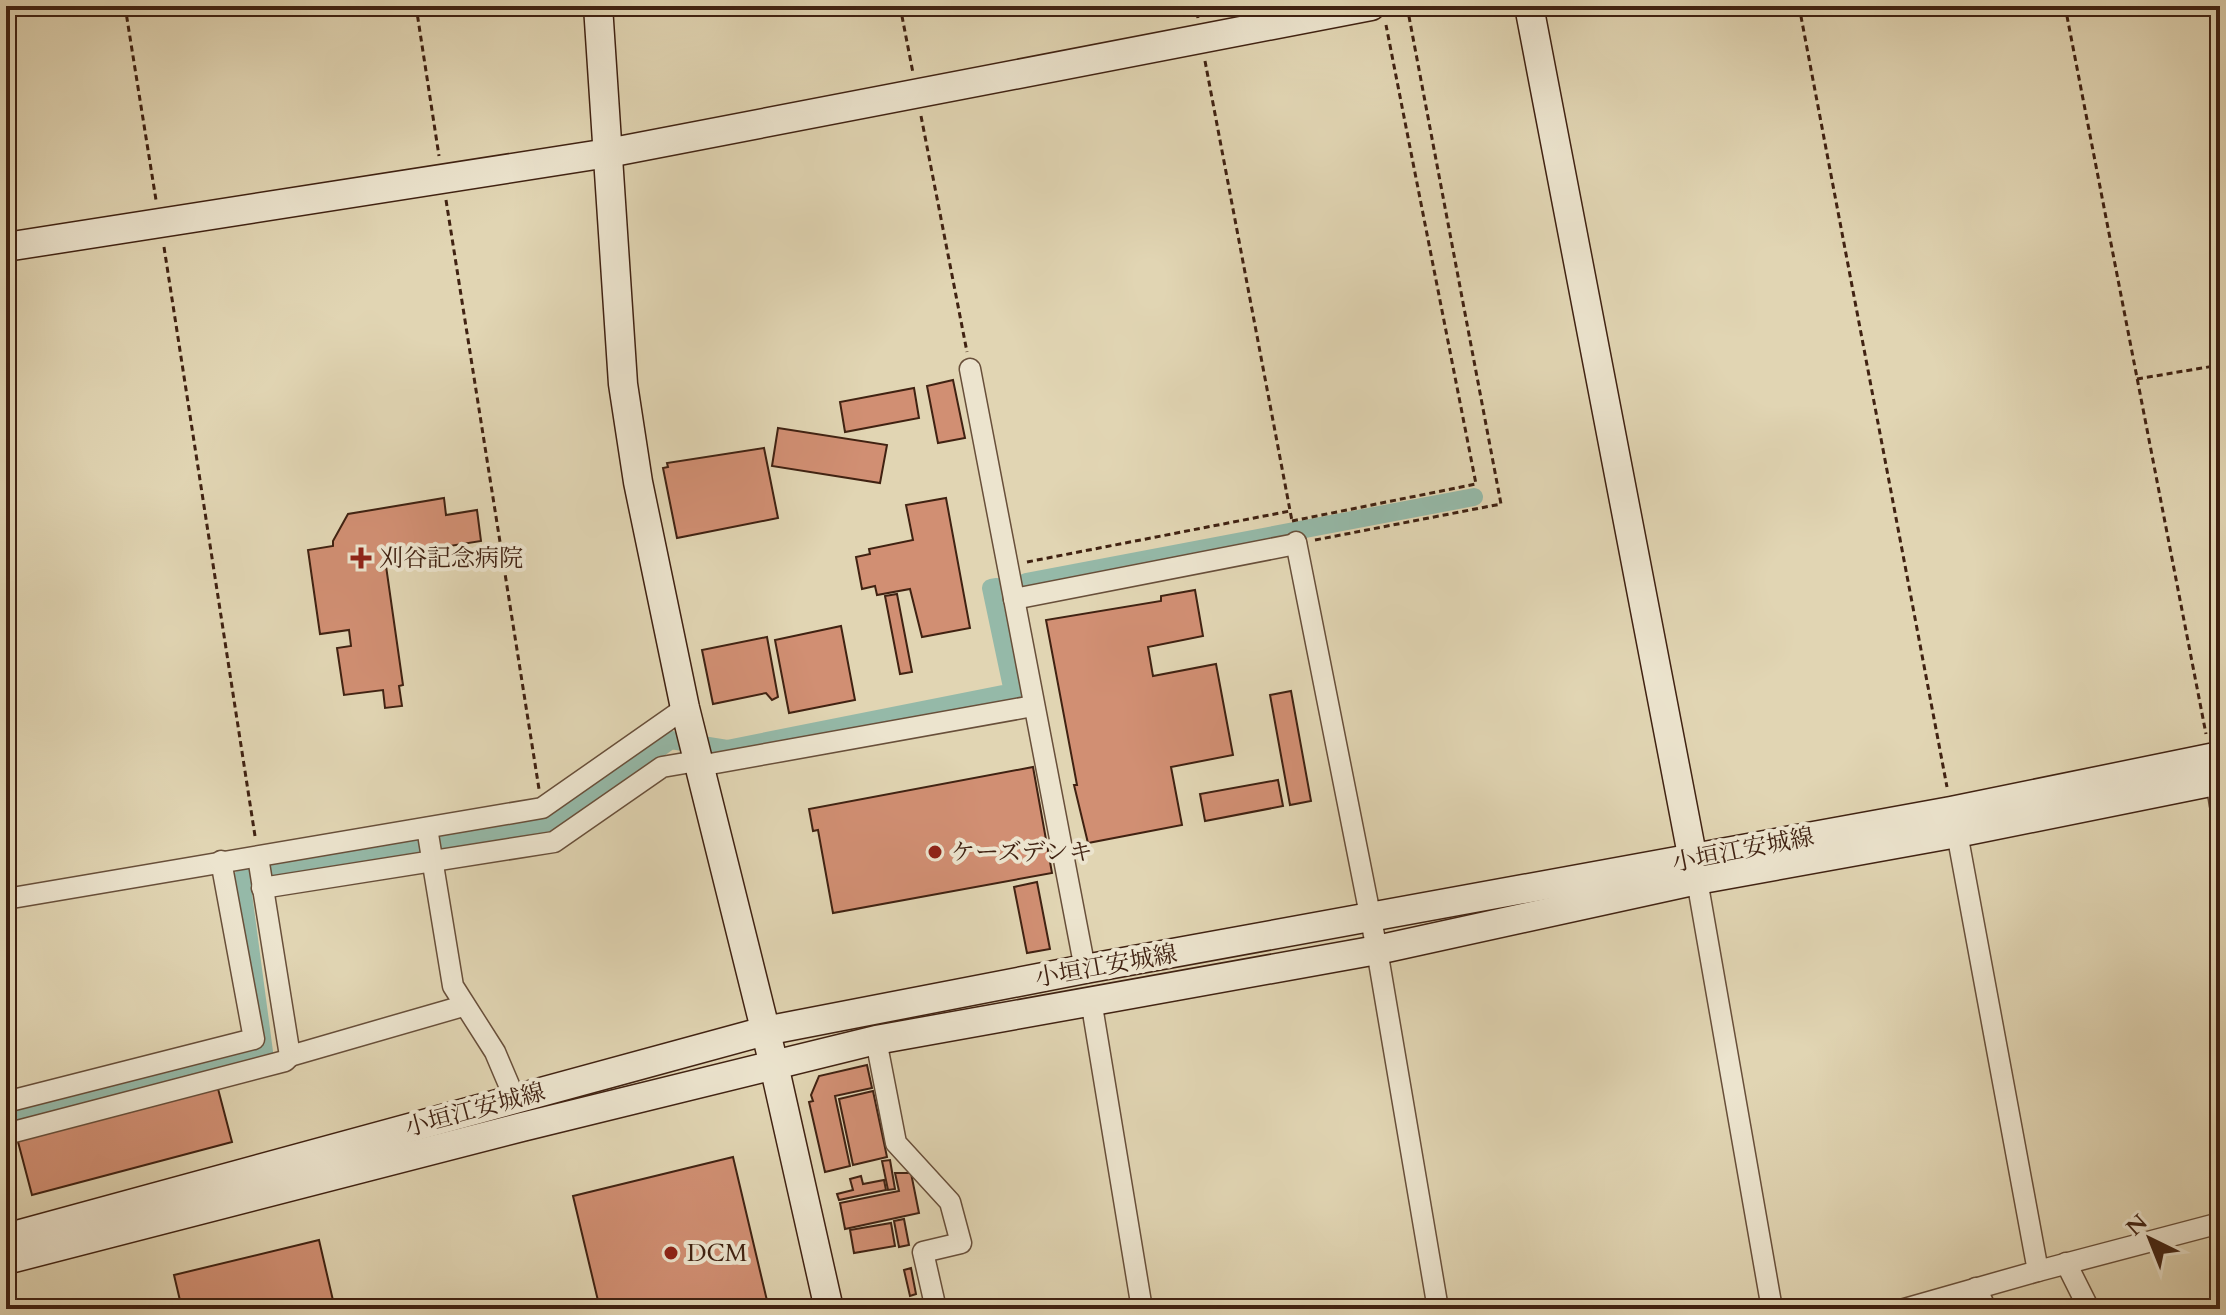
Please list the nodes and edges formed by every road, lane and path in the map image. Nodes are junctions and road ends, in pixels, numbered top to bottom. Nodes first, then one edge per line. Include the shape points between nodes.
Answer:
1 (125, 6) edge
2 (416, 6) edge
3 (598, 6) edge
4 (900, 6) edge
5 (1195, 6) edge
6 (1407, 6) edge
7 (1529, 6) edge
8 (1799, 6) edge
9 (2065, 6) edge
10 (1378, 14) edge
11 (1201, 39) junction
12 (916, 95) junction
13 (608, 153) junction
14 (443, 179) junction
15 (160, 224) junction
16 (6, 247) edge
17 (2220, 365) edge
18 (970, 369) joint
19 (2137, 379) junction
20 (1290, 511) junction
21 (1294, 532) junction
22 (1008, 566) junction
23 (1014, 599) junction
24 (1033, 706) junction
25 (685, 709) junction
26 (698, 762) junction
27 (2217, 776) edge
28 (542, 808) junction
29 (1954, 822) junction
30 (427, 828) junction
31 (258, 856) junction
32 (432, 860) junction
33 (221, 861) junction
34 (1695, 870) junction
35 (262, 887) junction
36 (6, 899) edge
37 (1371, 918) junction
38 (1377, 950) junction
39 (1085, 969) junction
40 (1091, 1000) junction
41 (463, 1006) junction
42 (765, 1031) junction
43 (876, 1040) junction
44 (290, 1056) junction
45 (774, 1065) junction
46 (515, 1099) junction
47 (6, 1102) edge
48 (7, 1130) edge
49 (2220, 1223) edge
50 (6, 1238) edge
51 (6, 1260) edge
52 (2066, 1263) junction
53 (2038, 1271) junction
54 (1976, 1288) junction
55 (829, 1309) edge
56 (936, 1309) edge
57 (1142, 1309) edge
58 (1438, 1309) edge
59 (1772, 1309) edge
60 (1904, 1309) edge
61 (1986, 1309) edge
62 (2089, 1309) edge

1 - 15 path
2 - 14 path
3 - 13 main road
4 - 12 path
5 - 11 path
6 - 21 path via 1501,504
7 - 34 main road
8 - 29 path
9 - 19 path
10 - 11 main road
10 - 21 path via 1476,484
11 - 12 main road
11 - 20 path
12 - 13 main road
12 - 18 path
13 - 14 main road
13 - 25 main road via 623,384
14 - 15 main road
14 - 28 path
15 - 16 main road
15 - 31 path
17 - 19 path
18 - 22 street
19 - 27 path
20 - 21 path
20 - 22 path
21 - 23 street
21 - 37 street
22 - 23 street
23 - 24 street
24 - 26 street
24 - 39 street
25 - 26 main road
25 - 28 street
26 - 32 street via 662,767 554,842
26 - 42 main road
27 - 29 main road, 小垣江安城線
28 - 30 street
29 - 34 main road, 小垣江安城線
29 - 53 street
30 - 31 street
30 - 32 street
31 - 33 street
31 - 35 street
32 - 35 street
32 - 41 street via 453,986
33 - 36 street
33 - 47 street via 254,1039
34 - 37 main road, 小垣江安城線
34 - 38 main road, 小垣江安城線
34 - 59 street
35 - 44 street
37 - 38 street
37 - 39 main road, 小垣江安城線
38 - 40 main road, 小垣江安城線
38 - 58 street
39 - 42 main road, 小垣江安城線
40 - 43 main road, 小垣江安城線
40 - 57 street
41 - 44 street
41 - 46 street via 495,1052
42 - 45 main road
42 - 46 main road, 小垣江安城線
43 - 45 main road, 小垣江安城線
43 - 56 street via 896,1143 950,1202 961,1243 923,1252
44 - 48 street
45 - 51 main road, 小垣江安城線
45 - 55 main road
46 - 50 main road, 小垣江安城線
49 - 52 street
52 - 53 street
52 - 62 street
53 - 54 street
54 - 60 street
54 - 61 street

